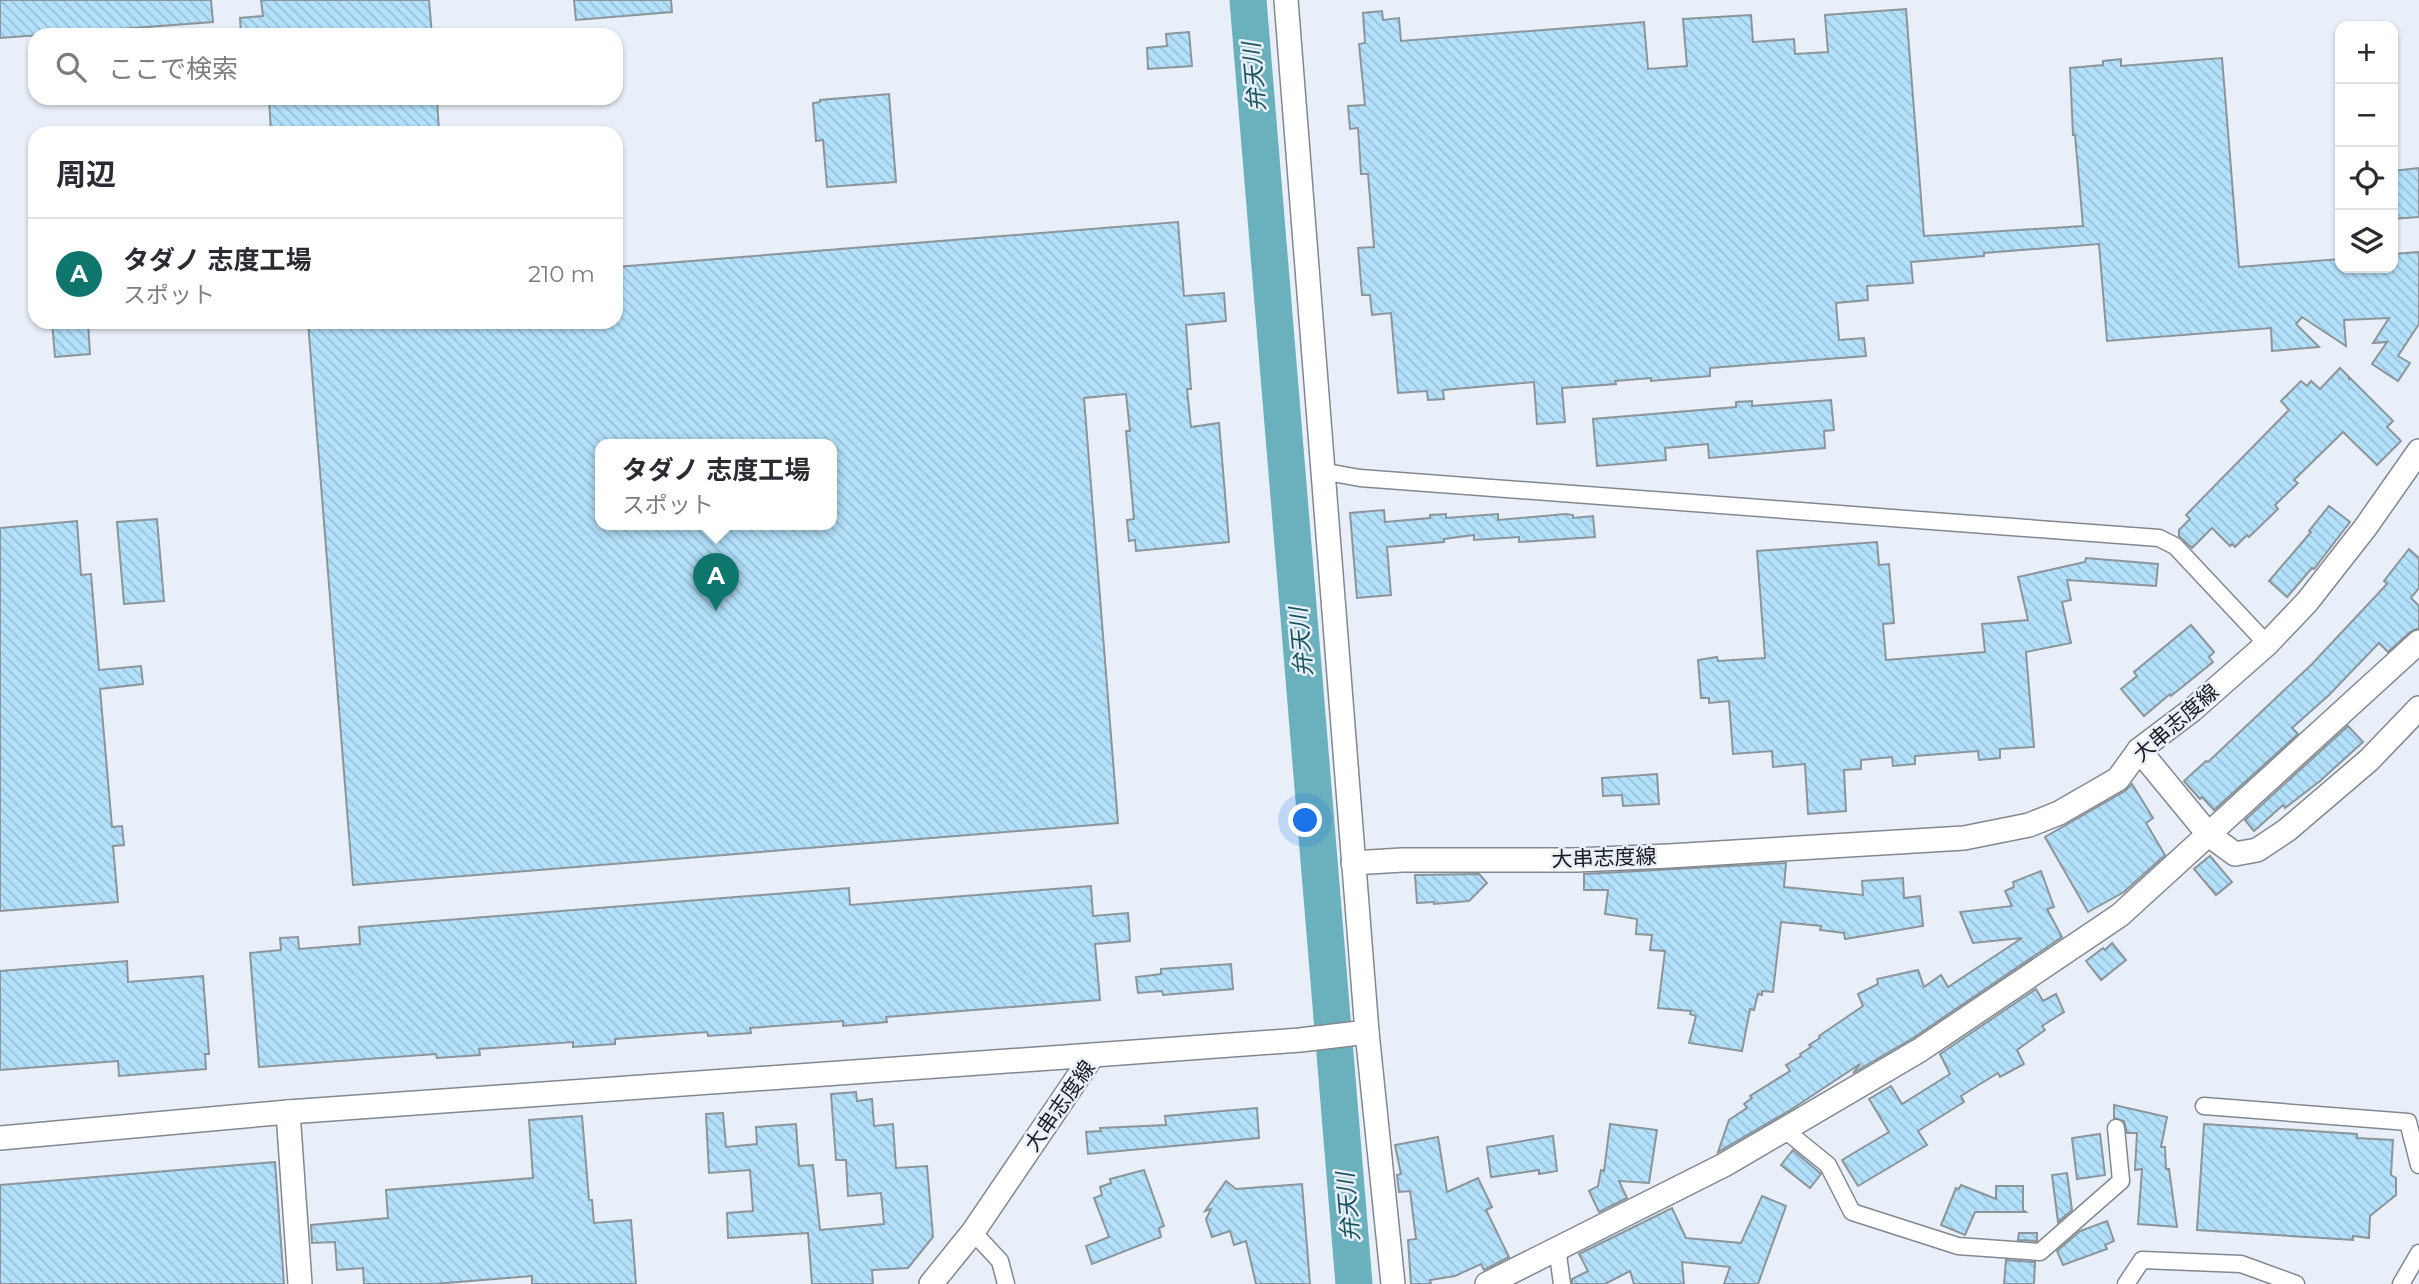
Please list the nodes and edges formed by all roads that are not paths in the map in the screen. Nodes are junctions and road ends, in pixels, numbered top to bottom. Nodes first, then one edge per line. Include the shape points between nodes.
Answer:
1 (1286, 0) edge
2 (2419, 451) edge
3 (1321, 471) junction
4 (2419, 642) edge
5 (2267, 645) junction
6 (2419, 708) edge
7 (2139, 750) junction
8 (2209, 835) junction
9 (1353, 863) junction
10 (1367, 1032) junction
11 (1093, 1055) junction
12 (2204, 1106) dead end
13 (288, 1112) junction
14 (2116, 1128) dead end
15 (1784, 1130) junction
16 (0, 1138) edge
17 (2419, 1165) edge
18 (973, 1232) junction
19 (1557, 1247) junction
20 (2419, 1254) edge
21 (300, 1284) edge
22 (931, 1284) edge
23 (1006, 1284) edge
24 (1393, 1284) edge
25 (1487, 1284) edge
26 (1562, 1284) edge
27 (2126, 1284) edge
28 (2296, 1284) edge
29 (2401, 1284) edge

1 - 3 main road
2 - 5 main road, 大串志度線 via 2365,528
3 - 5 street via 1360,478 2159,538 2175,546
3 - 9 main road
4 - 8 main road
5 - 7 main road, 大串志度線
6 - 8 main road via 2369,760 2257,850 2235,854
7 - 8 main road
7 - 9 main road, 大串志度線 via 2118,779 2059,813 2029,825 1964,838 1589,860
8 - 15 main road via 2120,915 1920,1050
9 - 10 main road
10 - 11 main road, 大串志度線
10 - 24 main road
11 - 13 main road
11 - 18 main road, 大串志度線
12 - 17 street via 2408,1122
13 - 16 main road
13 - 21 main road
14 - 15 street via 2121,1181 2040,1252 1958,1246 1853,1212 1828,1165
15 - 19 main road via 1724,1165
18 - 22 main road, 大串志度線
18 - 23 street via 1000,1261
19 - 25 main road
19 - 26 street
20 - 29 street
27 - 28 street via 2142,1260 2241,1264

